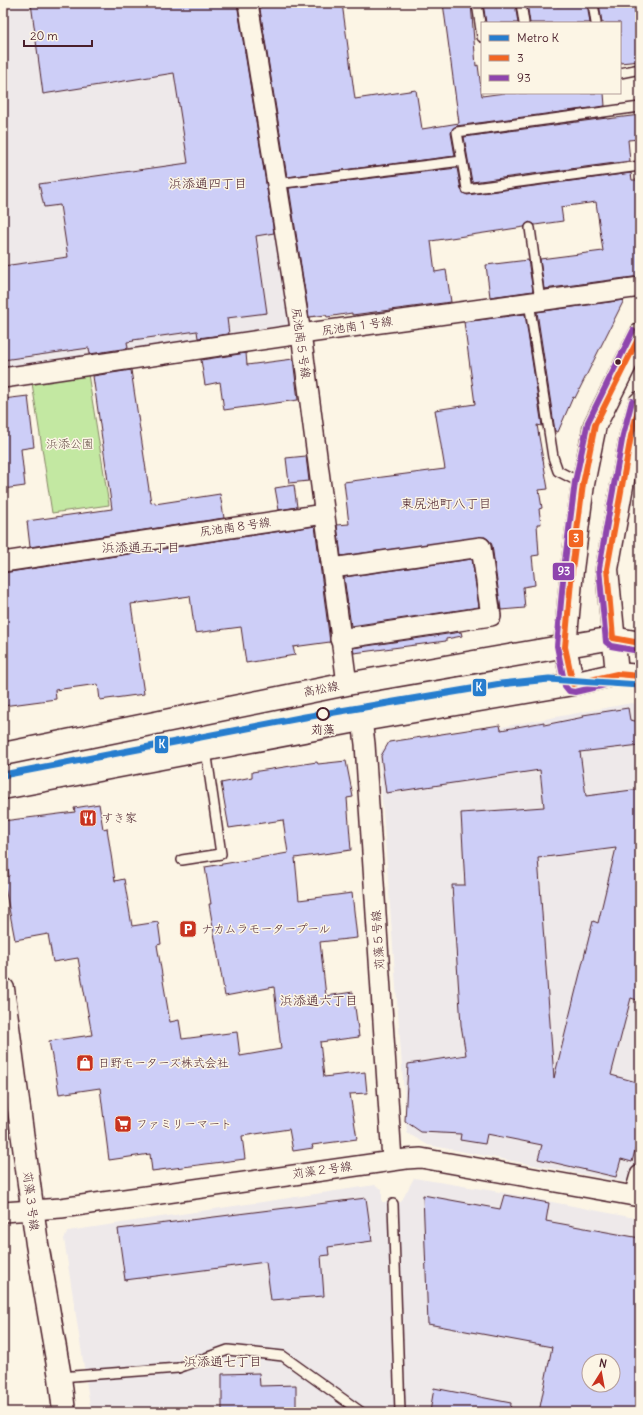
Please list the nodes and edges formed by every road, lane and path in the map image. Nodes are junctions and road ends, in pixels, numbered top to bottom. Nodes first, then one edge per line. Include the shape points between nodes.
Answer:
1 (248, 3) edge
2 (477, 3) edge
3 (520, 3) edge
4 (593, 3) edge
5 (524, 22) edge
6 (596, 22) edge
7 (481, 30) edge
8 (640, 69) edge
9 (621, 72) edge
10 (640, 107) edge
11 (462, 161) junction
12 (640, 166) edge
13 (276, 184) junction
14 (530, 228) dead end
15 (640, 288) edge
16 (535, 302) junction
17 (301, 334) junction
18 (640, 335) edge
19 (3, 378) edge
20 (640, 403) edge
21 (583, 484) junction
22 (324, 514) junction
23 (3, 562) edge
24 (332, 568) junction
25 (614, 638) junction
26 (340, 639) junction
27 (640, 643) edge
28 (565, 647) junction
29 (618, 674) junction
30 (640, 676) edge
31 (347, 684) junction
32 (573, 684) junction
33 (362, 720) junction
34 (206, 750) junction
35 (3, 754) edge
36 (3, 788) edge
37 (182, 860) dead end
38 (3, 989) edge
39 (392, 1160) junction
40 (640, 1175) edge
41 (637, 1196) edge
42 (393, 1204) dead end
43 (33, 1211) junction
44 (3, 1212) edge
45 (60, 1377) junction
46 (64, 1412) edge
47 (360, 1412) edge
48 (400, 1412) edge

1 - 13 street, 尻池南５号線
2 - 7 lane
3 - 5 lane
4 - 6 lane
8 - 9 lane
10 - 11 lane via 457,132
11 - 12 lane via 467,189
11 - 13 lane
13 - 17 street, 尻池南５号線
14 - 16 lane
15 - 16 street, 尻池南１号線
16 - 17 street, 尻池南１号線
16 - 21 lane via 553,457 558,471
17 - 19 street, 尻池南１号線
17 - 22 street, 尻池南５号線
18 - 21 main road via 595,425
20 - 25 main road via 631,436 607,569
21 - 28 main road
22 - 23 street, 尻池南８号線
22 - 24 street, 尻池南５号線
24 - 26 street, 尻池南５号線
24 - 26 street via 481,547 491,616
25 - 27 main road, 高松線
25 - 28 main road, 高松線
25 - 29 main road
26 - 31 street, 尻池南５号線
28 - 31 main road, 高松線
28 - 32 main road
29 - 30 main road
29 - 32 main road
31 - 35 main road, 高松線
32 - 33 main road
33 - 34 main road
33 - 39 street, 苅藻５号線
34 - 36 main road
34 - 37 lane via 221,854
38 - 43 main road, 苅藻３号線
39 - 41 street, 苅藻２号線 via 422,1158
39 - 43 street, 苅藻２号線
40 - 41 street
42 - 48 lane
43 - 44 street, 苅藻２号線
43 - 45 main road, 苅藻３号線
45 - 46 main road, 苅藻３号線
45 - 47 lane via 178,1368 228,1350 283,1356

